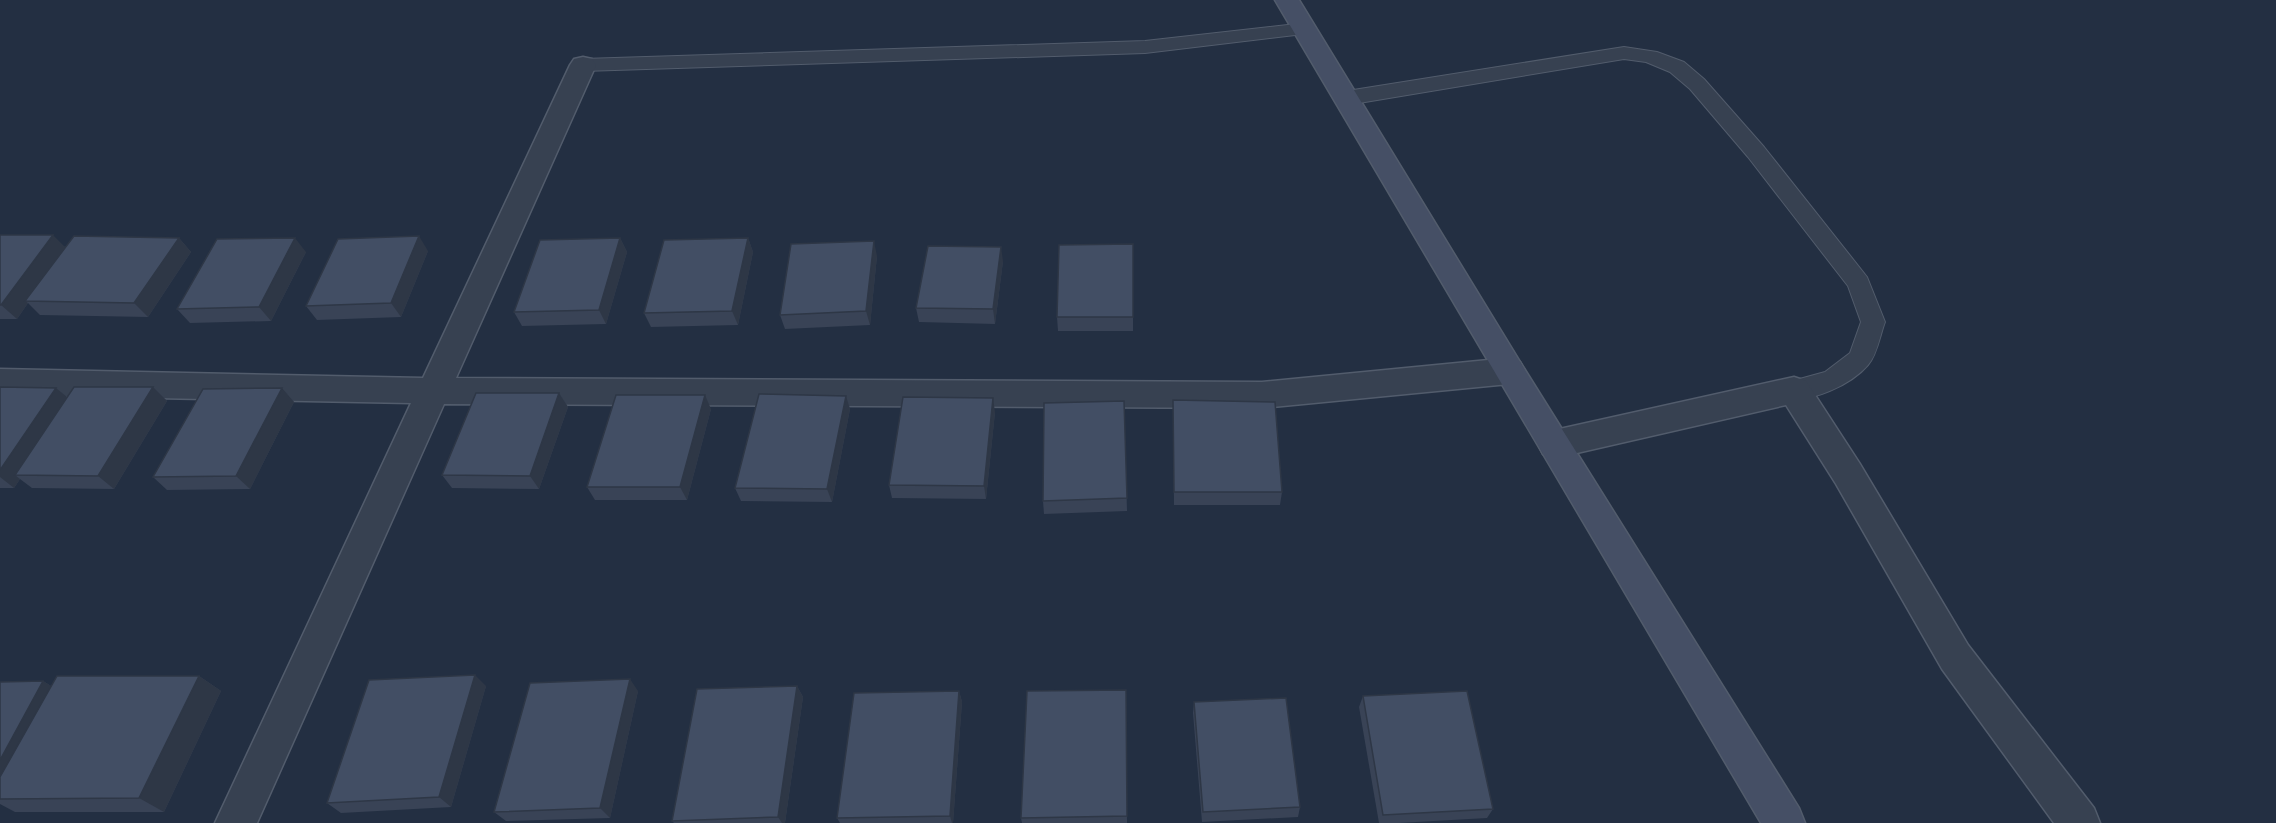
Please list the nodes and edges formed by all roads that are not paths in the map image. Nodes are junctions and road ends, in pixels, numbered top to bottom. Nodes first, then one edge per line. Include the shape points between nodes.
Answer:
1 (1287, 0) edge
2 (1305, 29) junction
3 (583, 65) joint
4 (1347, 98) junction
5 (1509, 371) junction
6 (0, 382) edge
7 (1794, 390) junction
8 (435, 391) junction
9 (1555, 444) junction
10 (236, 823) edge
11 (1784, 823) edge
12 (2079, 823) edge

1 - 2 main road
2 - 3 lane via 1145,47
2 - 4 main road
3 - 8 street
4 - 5 main road
4 - 7 lane via 1624,53 1650,56 1677,67 1697,84 1822,233 1859,282 1870,312 1873,322 1860,358 1833,380
5 - 8 street via 1262,394
5 - 9 main road
6 - 8 street
7 - 9 street
7 - 12 street via 1955,657
8 - 10 street
9 - 11 main road

